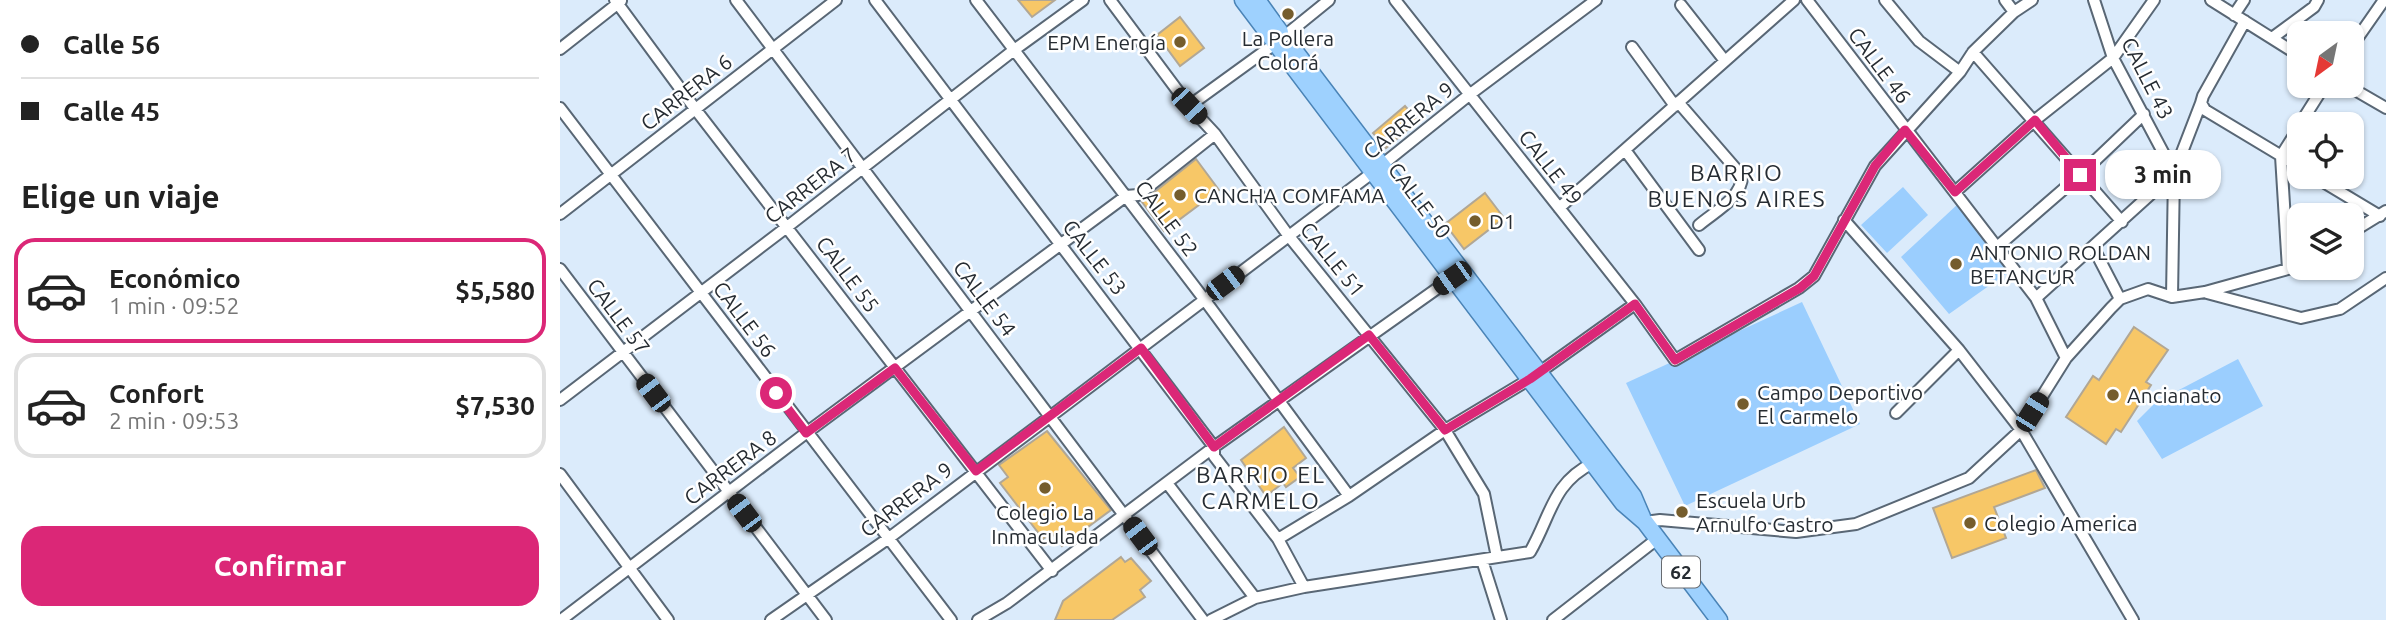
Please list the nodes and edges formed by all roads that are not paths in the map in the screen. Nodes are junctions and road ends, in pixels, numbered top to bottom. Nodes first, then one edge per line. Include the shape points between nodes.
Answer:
1 (736, 0) edge
2 (836, 0) edge
3 (874, 0) edge
4 (976, 0) edge
5 (1083, 0) edge
6 (1110, 0) edge
7 (1243, 0) edge
8 (1257, 0) edge
9 (1329, 0) edge
10 (1395, 0) edge
11 (1597, 0) edge
12 (1794, 0) edge
13 (1807, 0) edge
14 (1885, 0) edge
15 (2005, 0) edge
16 (2032, 0) edge
17 (2094, 0) edge
18 (2154, 0) edge
19 (2211, 0) edge
20 (2244, 0) edge
21 (2318, 0) edge
22 (2384, 0) edge
23 (618, 1) edge
24 (1681, 5) dead end
25 (2014, 12) junction
26 (2234, 15) junction
27 (2245, 22) junction
28 (2364, 29) edge
29 (2272, 38) junction
30 (1280, 40) junction
31 (1632, 47) dead end
32 (2287, 48) edge
33 (560, 49) edge
34 (773, 49) junction
35 (1014, 50) junction
36 (1973, 52) junction
37 (2113, 58) junction
38 (1725, 61) junction
39 (1960, 72) junction
40 (1469, 95) junction
41 (2364, 95) edge
42 (951, 99) junction
43 (1676, 104) junction
44 (1189, 106) junction
45 (2203, 106) junction
46 (560, 108) edge
47 (2386, 108) edge
48 (696, 110) junction
49 (2144, 114) junction
50 (2035, 120) junction
51 (1905, 130) junction
52 (1215, 134) junction
53 (2287, 146) edge
54 (1625, 150) junction
55 (2281, 156) junction
56 (2287, 159) edge
57 (863, 168) junction
58 (1377, 169) junction
59 (2174, 173) junction
60 (612, 175) junction
61 (2080, 175) junction
62 (2337, 189) edge
63 (1955, 192) junction
64 (1126, 196) junction
65 (1559, 208) junction
66 (560, 214) edge
67 (2383, 214) edge
68 (1844, 220) junction
69 (2122, 222) junction
70 (1699, 225) dead end
71 (2364, 225) edge
72 (787, 227) junction
73 (1288, 235) junction
74 (1060, 244) junction
75 (1997, 247) junction
76 (2094, 247) junction
77 (1699, 250) dead end
78 (2287, 253) edge
79 (2287, 269) edge
80 (560, 270) edge
81 (1452, 278) junction
82 (2386, 278) edge
83 (2205, 292) junction
84 (701, 293) junction
85 (2172, 297) junction
86 (2036, 298) junction
87 (1204, 299) junction
88 (2120, 299) junction
89 (1635, 304) junction
90 (971, 312) junction
91 (1369, 335) junction
92 (1141, 348) junction
93 (1959, 350) junction
94 (622, 353) junction
95 (2066, 358) junction
96 (895, 368) junction
97 (1535, 376) junction
98 (560, 400) edge
99 (1278, 401) junction
100 (1896, 413) dead end
101 (1051, 416) junction
102 (1445, 430) junction
103 (2021, 430) junction
104 (806, 433) junction
105 (1214, 447) junction
106 (1593, 463) junction
107 (976, 471) junction
108 (560, 474) edge
109 (1167, 483) junction
110 (729, 493) junction
111 (1349, 496) junction
112 (1125, 516) junction
113 (1645, 522) junction
114 (889, 538) junction
115 (1278, 539) junction
116 (1657, 539) junction
117 (1497, 557) junction
118 (1482, 559) junction
119 (630, 567) junction
120 (1052, 570) junction
121 (1304, 587) junction
122 (806, 595) junction
123 (1255, 598) junction
124 (561, 620) edge
125 (668, 620) edge
126 (771, 620) edge
127 (826, 620) edge
128 (951, 620) edge
129 (978, 620) edge
130 (1203, 620) edge
131 (1210, 620) edge
132 (1501, 620) edge
133 (1553, 620) edge
134 (1719, 620) edge
135 (2133, 620) edge

1 - 34 street, CALLE 54
2 - 34 street, CARRERA 6
3 - 42 street, CALLE 53
4 - 35 street, CALLE 52
5 - 35 street, CARRERA 7
6 - 44 street, CALLE 51
7 - 30 main road, CALLE 50 / 62
8 - 30 main road, CALLE 50 / 62
9 - 30 street
10 - 40 street, CALLE 49
11 - 40 street, CARRERA 9
12 - 38 street
13 - 51 street, CALLE 46
14 - 39 street via 1919,41
15 - 25 street
16 - 25 street
17 - 37 street, CALLE 43
18 - 37 street
19 - 26 street
20 - 26 street
21 - 29 street
22 - 28 street
23 - 33 street
23 - 48 street, CALLE 55
24 - 38 street
25 - 36 street
26 - 27 street
27 - 29 street
27 - 45 street via 2203,96
29 - 32 street
30 - 44 street
30 - 58 main road, CALLE 50 / 62
31 - 43 street
34 - 48 street, CARRERA 6
34 - 57 street, CALLE 54
35 - 42 street, CARRERA 7
35 - 64 street, CALLE 52
36 - 39 street
36 - 50 street
37 - 49 street, CALLE 43
37 - 50 street
38 - 43 street
39 - 51 street
40 - 58 street, CARRERA 9
40 - 65 street, CALLE 49
41 - 47 street
42 - 57 street, CARRERA 7
42 - 74 street, CALLE 53
43 - 54 street
43 - 70 street via 1742,176 1737,194
44 - 52 street, CALLE 51
45 - 55 street
45 - 59 street
46 - 60 street, CALLE 56
48 - 60 street, CARRERA 6
48 - 72 street, CALLE 55
49 - 59 street, CALLE 43
49 - 61 street
50 - 61 street
50 - 63 street
51 - 63 street, CALLE 46
51 - 68 street via 1875,166
52 - 64 street, CARRERA 8 via 1138,195
52 - 73 street, CALLE 51
53 - 55 street
54 - 65 street
54 - 77 street
55 - 56 street
55 - 78 street
57 - 72 street, CARRERA 7
57 - 90 street, CALLE 54
58 - 73 street, CARRERA 9
58 - 81 main road, CALLE 50 / 62
58 - 97 main road, CALLE 50 / 62
59 - 69 street
59 - 85 street, CALLE 43
60 - 66 street, CARRERA 6
60 - 84 street, CALLE 56
61 - 69 street
61 - 75 street
62 - 67 street
63 - 75 street, CALLE 46
64 - 74 street, CARRERA 8
64 - 87 street, CALLE 52
65 - 89 street, CALLE 49
67 - 71 street
68 - 89 street, CALLE 49 via 1814,276 1800,288 1675,360
68 - 93 street
69 - 76 street
72 - 84 street, CARRERA 7
72 - 96 street, CALLE 55
73 - 87 street, CARRERA 9
73 - 91 street, CALLE 51
74 - 90 street, CARRERA 8
74 - 92 street, CALLE 53
75 - 86 street, CALLE 46
76 - 86 street
76 - 88 street
79 - 83 street
80 - 94 street, CALLE 57
81 - 91 street
81 - 97 main road, CALLE 50 / 62
82 - 83 street via 2340,309 2301,318
83 - 85 street
84 - 94 street, CARRERA 7
84 - 104 street, CALLE 56
85 - 88 street via 2148,289
86 - 95 street, CALLE 46
87 - 92 street, CARRERA 9
87 - 99 street, CALLE 52
88 - 95 street
89 - 97 street
90 - 96 street, CARRERA 8
90 - 101 street, CALLE 54
91 - 99 street
91 - 102 street, CALLE 51
92 - 101 street, CARRERA 9
92 - 105 street, CALLE 53
93 - 100 street
93 - 103 street
94 - 98 street, CARRERA 7
94 - 110 street, CALLE 57
95 - 103 street
96 - 104 street, CARRERA 8
96 - 107 street, CALLE 55
97 - 102 street
97 - 106 main road, CALLE 50 / 62
97 - 113 main road, CALLE 50 / 62 via 1633,496
99 - 105 street
99 - 111 street, CALLE 52
101 - 107 street, CARRERA 9
101 - 112 street, CALLE 54
102 - 111 street
102 - 117 street, CALLE 51 via 1484,494
103 - 113 street via 1969,478 1856,524 1796,532
103 - 135 street
104 - 110 street, CARRERA 8
104 - 114 street, CALLE 56
105 - 109 street
105 - 115 street, CALLE 53 via 1214,456
106 - 113 main road, CALLE 50 / 62 via 1623,503
106 - 117 street via 1577,471 1558,492 1530,552
107 - 114 street, CARRERA 9
107 - 120 street, CALLE 55
108 - 119 street
109 - 112 street
109 - 123 street
110 - 119 street, CARRERA 8
110 - 122 street, CALLE 57
111 - 115 street
112 - 120 street
112 - 130 street, CALLE 54
113 - 116 main road, CALLE 50 / 62
114 - 122 street, CARRERA 9
114 - 128 street, CALLE 56
115 - 121 street, CALLE 53
116 - 133 street
116 - 134 main road, CALLE 50 / 62
117 - 118 street
118 - 121 street
118 - 132 street
119 - 124 street, CARRERA 8
119 - 125 street
120 - 129 street
121 - 123 street
122 - 126 street, CARRERA 9
122 - 127 street, CALLE 57
123 - 131 street

